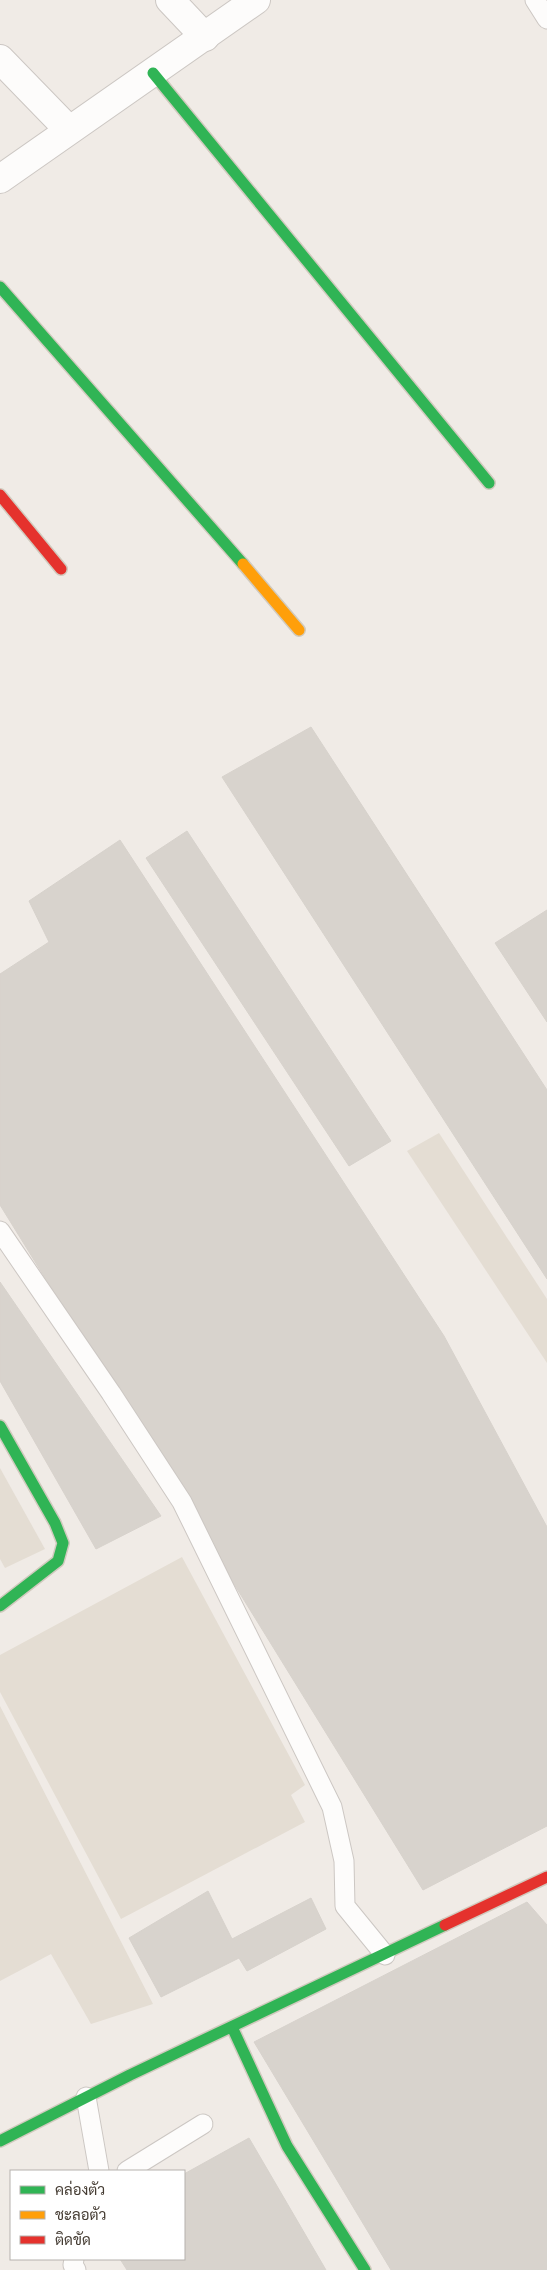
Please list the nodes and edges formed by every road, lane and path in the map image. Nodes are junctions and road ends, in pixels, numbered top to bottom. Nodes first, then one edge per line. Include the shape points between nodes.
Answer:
1 (170, 0) edge
2 (256, 0) edge
3 (535, 0) edge
4 (547, 19) edge
5 (205, 37) junction
6 (0, 59) edge
7 (153, 73) junction
8 (69, 130) junction
9 (0, 179) edge
10 (0, 286) edge
11 (489, 483) dead end
12 (0, 495) edge
13 (61, 569) dead end
14 (299, 630) dead end
15 (0, 1231) edge
16 (0, 1426) edge
17 (0, 1606) edge
18 (547, 1878) edge
19 (385, 1955) junction
20 (232, 2027) junction
21 (86, 2097) junction
22 (203, 2124) dead end
23 (0, 2141) edge
24 (99, 2170) edge
25 (129, 2170) edge
26 (365, 2270) edge

1 - 5 street
2 - 5 street
3 - 4 lane
5 - 7 street
6 - 8 street
7 - 8 street
7 - 11 street
8 - 9 street
10 - 14 street
12 - 13 street
15 - 19 lane via 182,1502 332,1807 344,1861 344,1906
16 - 17 street via 63,1543 58,1560
18 - 19 street
19 - 20 street
20 - 21 street
20 - 26 street via 287,2146
21 - 23 street
21 - 24 lane
22 - 25 lane

